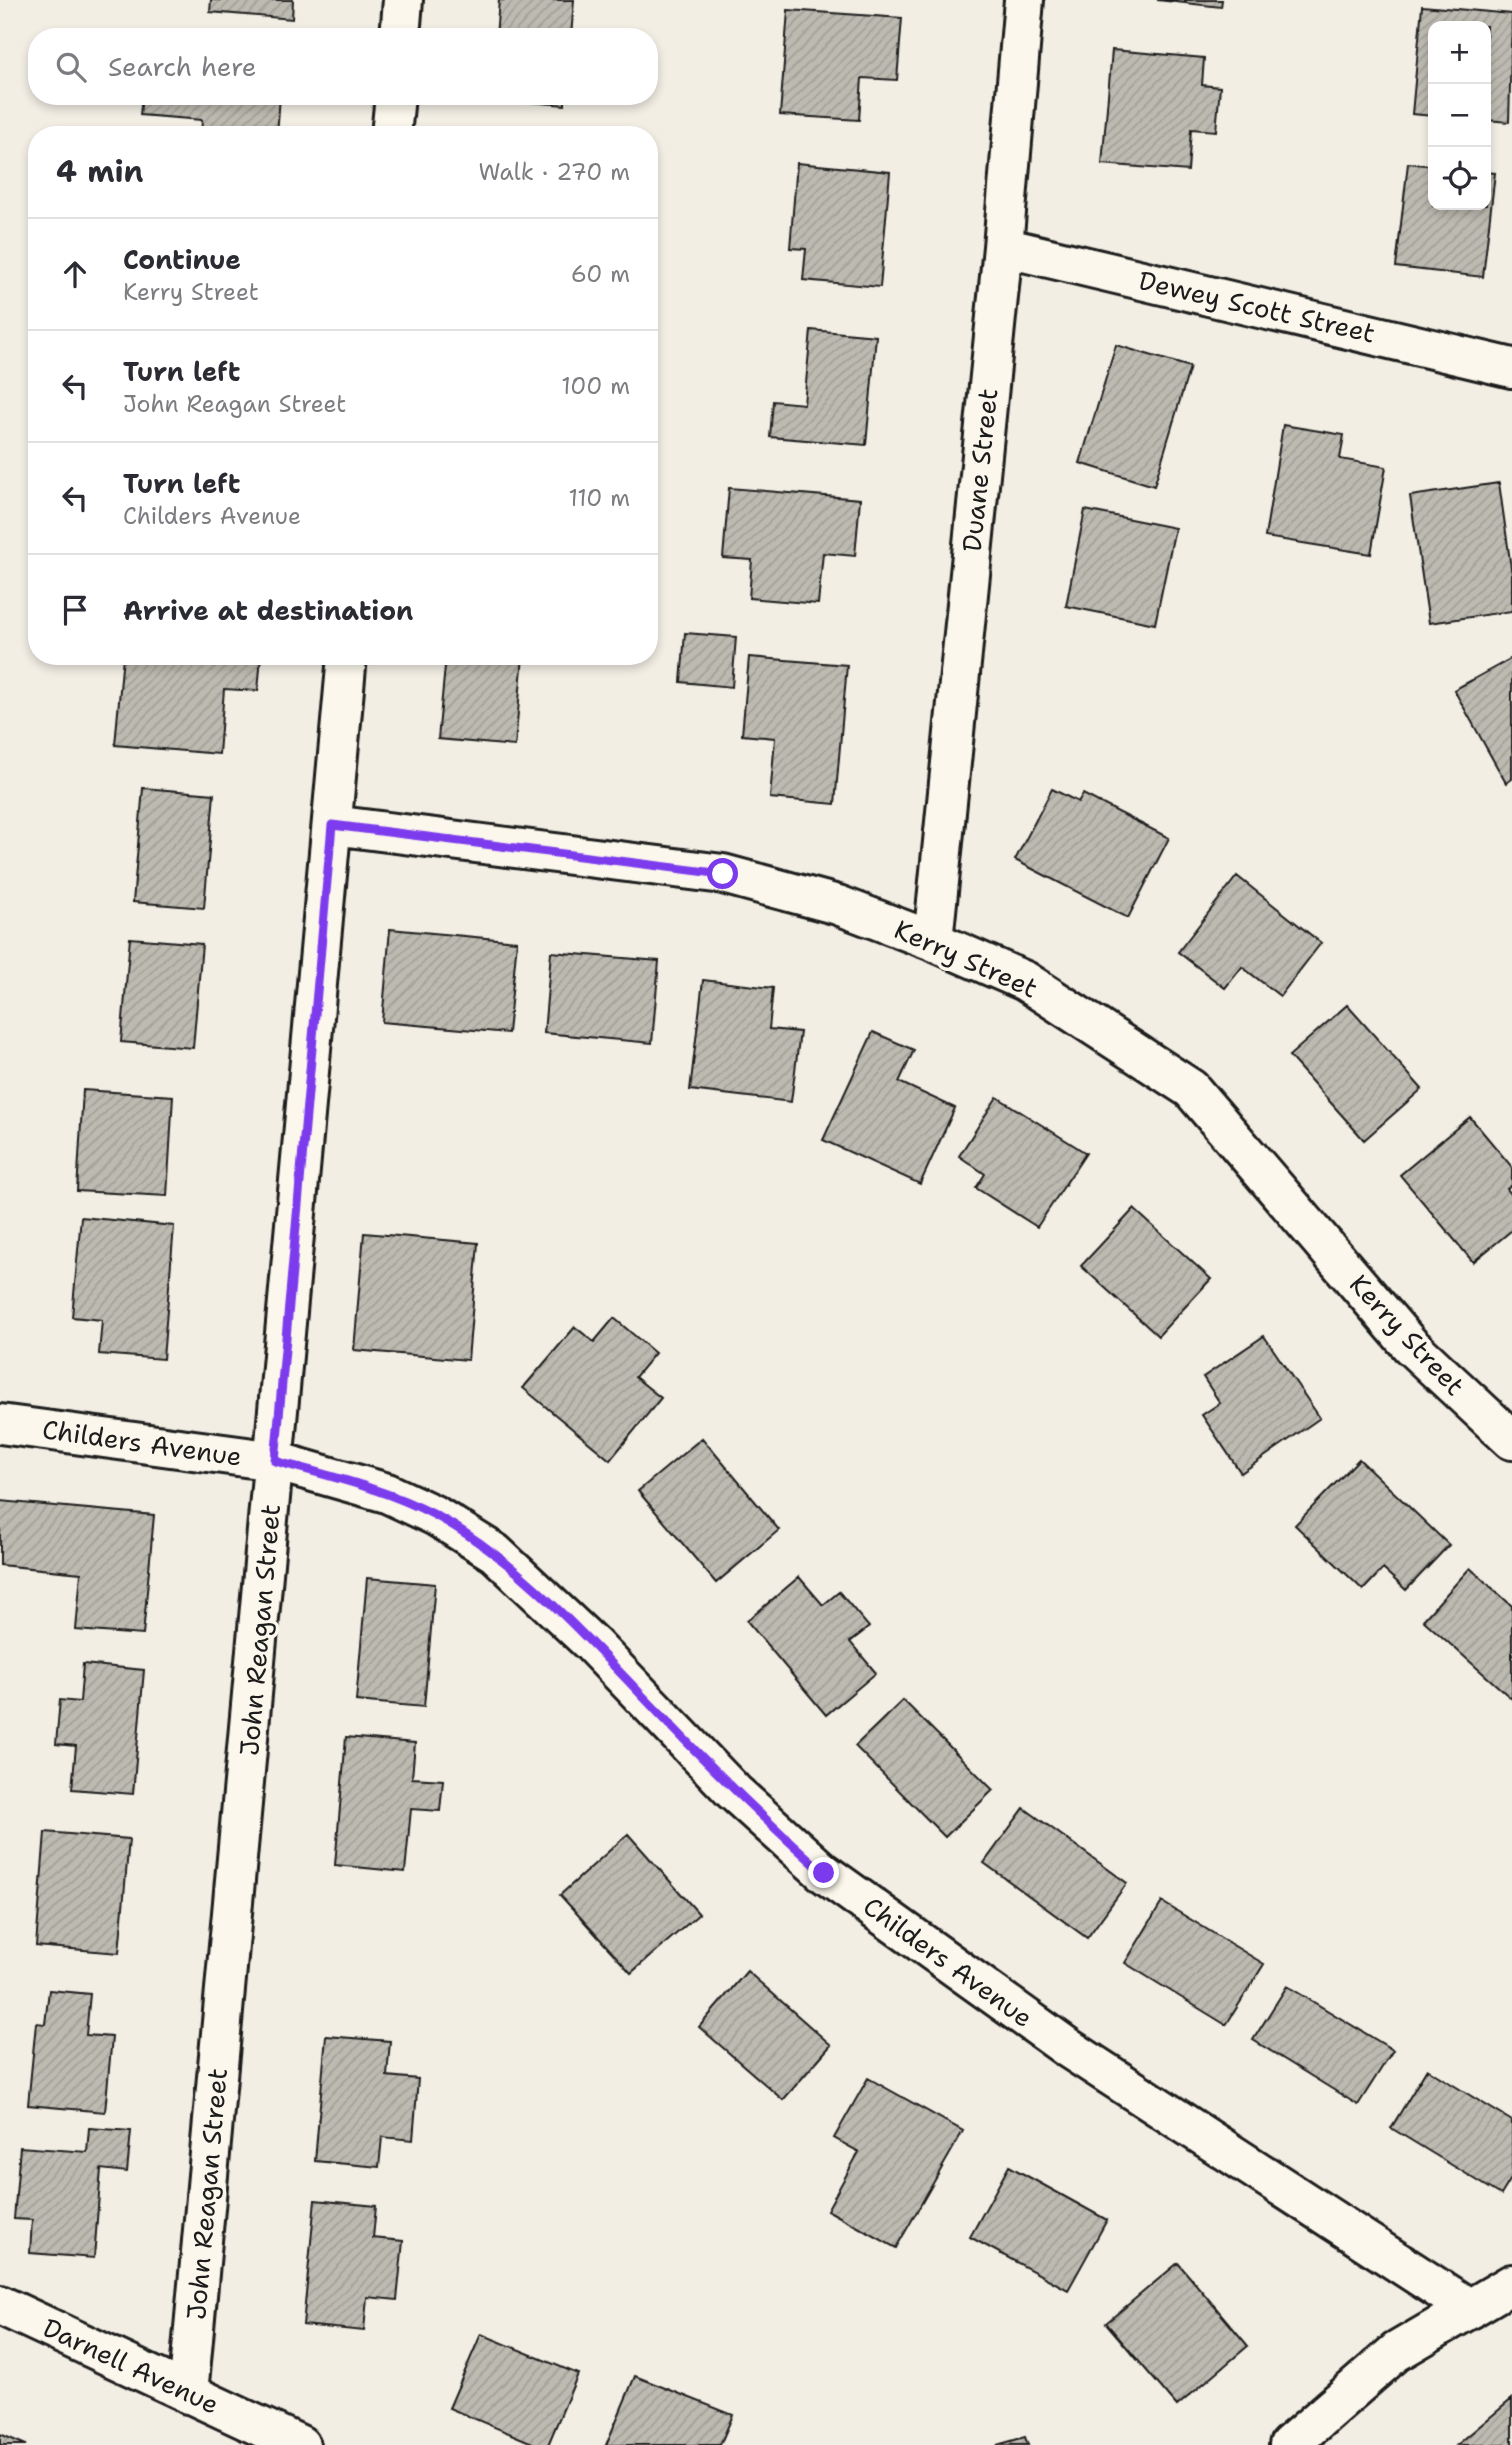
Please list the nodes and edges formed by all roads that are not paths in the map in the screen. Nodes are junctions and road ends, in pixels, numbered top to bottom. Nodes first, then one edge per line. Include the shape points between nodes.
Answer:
1 (403, 0) edge
2 (1024, 0) edge
3 (401, 28) edge
4 (394, 105) edge
5 (392, 126) edge
6 (1003, 247) junction
7 (1512, 368) edge
8 (346, 665) edge
9 (332, 825) junction
10 (933, 941) junction
11 (0, 1424) edge
12 (1512, 1440) edge
13 (275, 1461) junction
14 (1512, 2284) edge
15 (0, 2305) edge
16 (1469, 2309) junction
17 (188, 2394) junction
18 (300, 2445) edge
19 (1289, 2445) edge

1 - 3 street
2 - 6 street, Duane Street
4 - 5 street
6 - 7 street, Dewey Scott Street
6 - 10 street, Duane Street
8 - 9 street, John Reagan Street
9 - 10 street, Kerry Street via 723,874 838,905
9 - 13 street, John Reagan Street
10 - 12 street, Kerry Street via 1025,981 1191,1089 1410,1345
11 - 13 street, Childers Avenue
13 - 16 street, Childers Avenue via 387,1493 436,1516 495,1553 593,1645 734,1792 824,1873 1068,2048
13 - 17 street, John Reagan Street
14 - 16 street
15 - 17 street, Darnell Avenue
16 - 19 street via 1396,2352
17 - 18 street, Darnell Avenue

